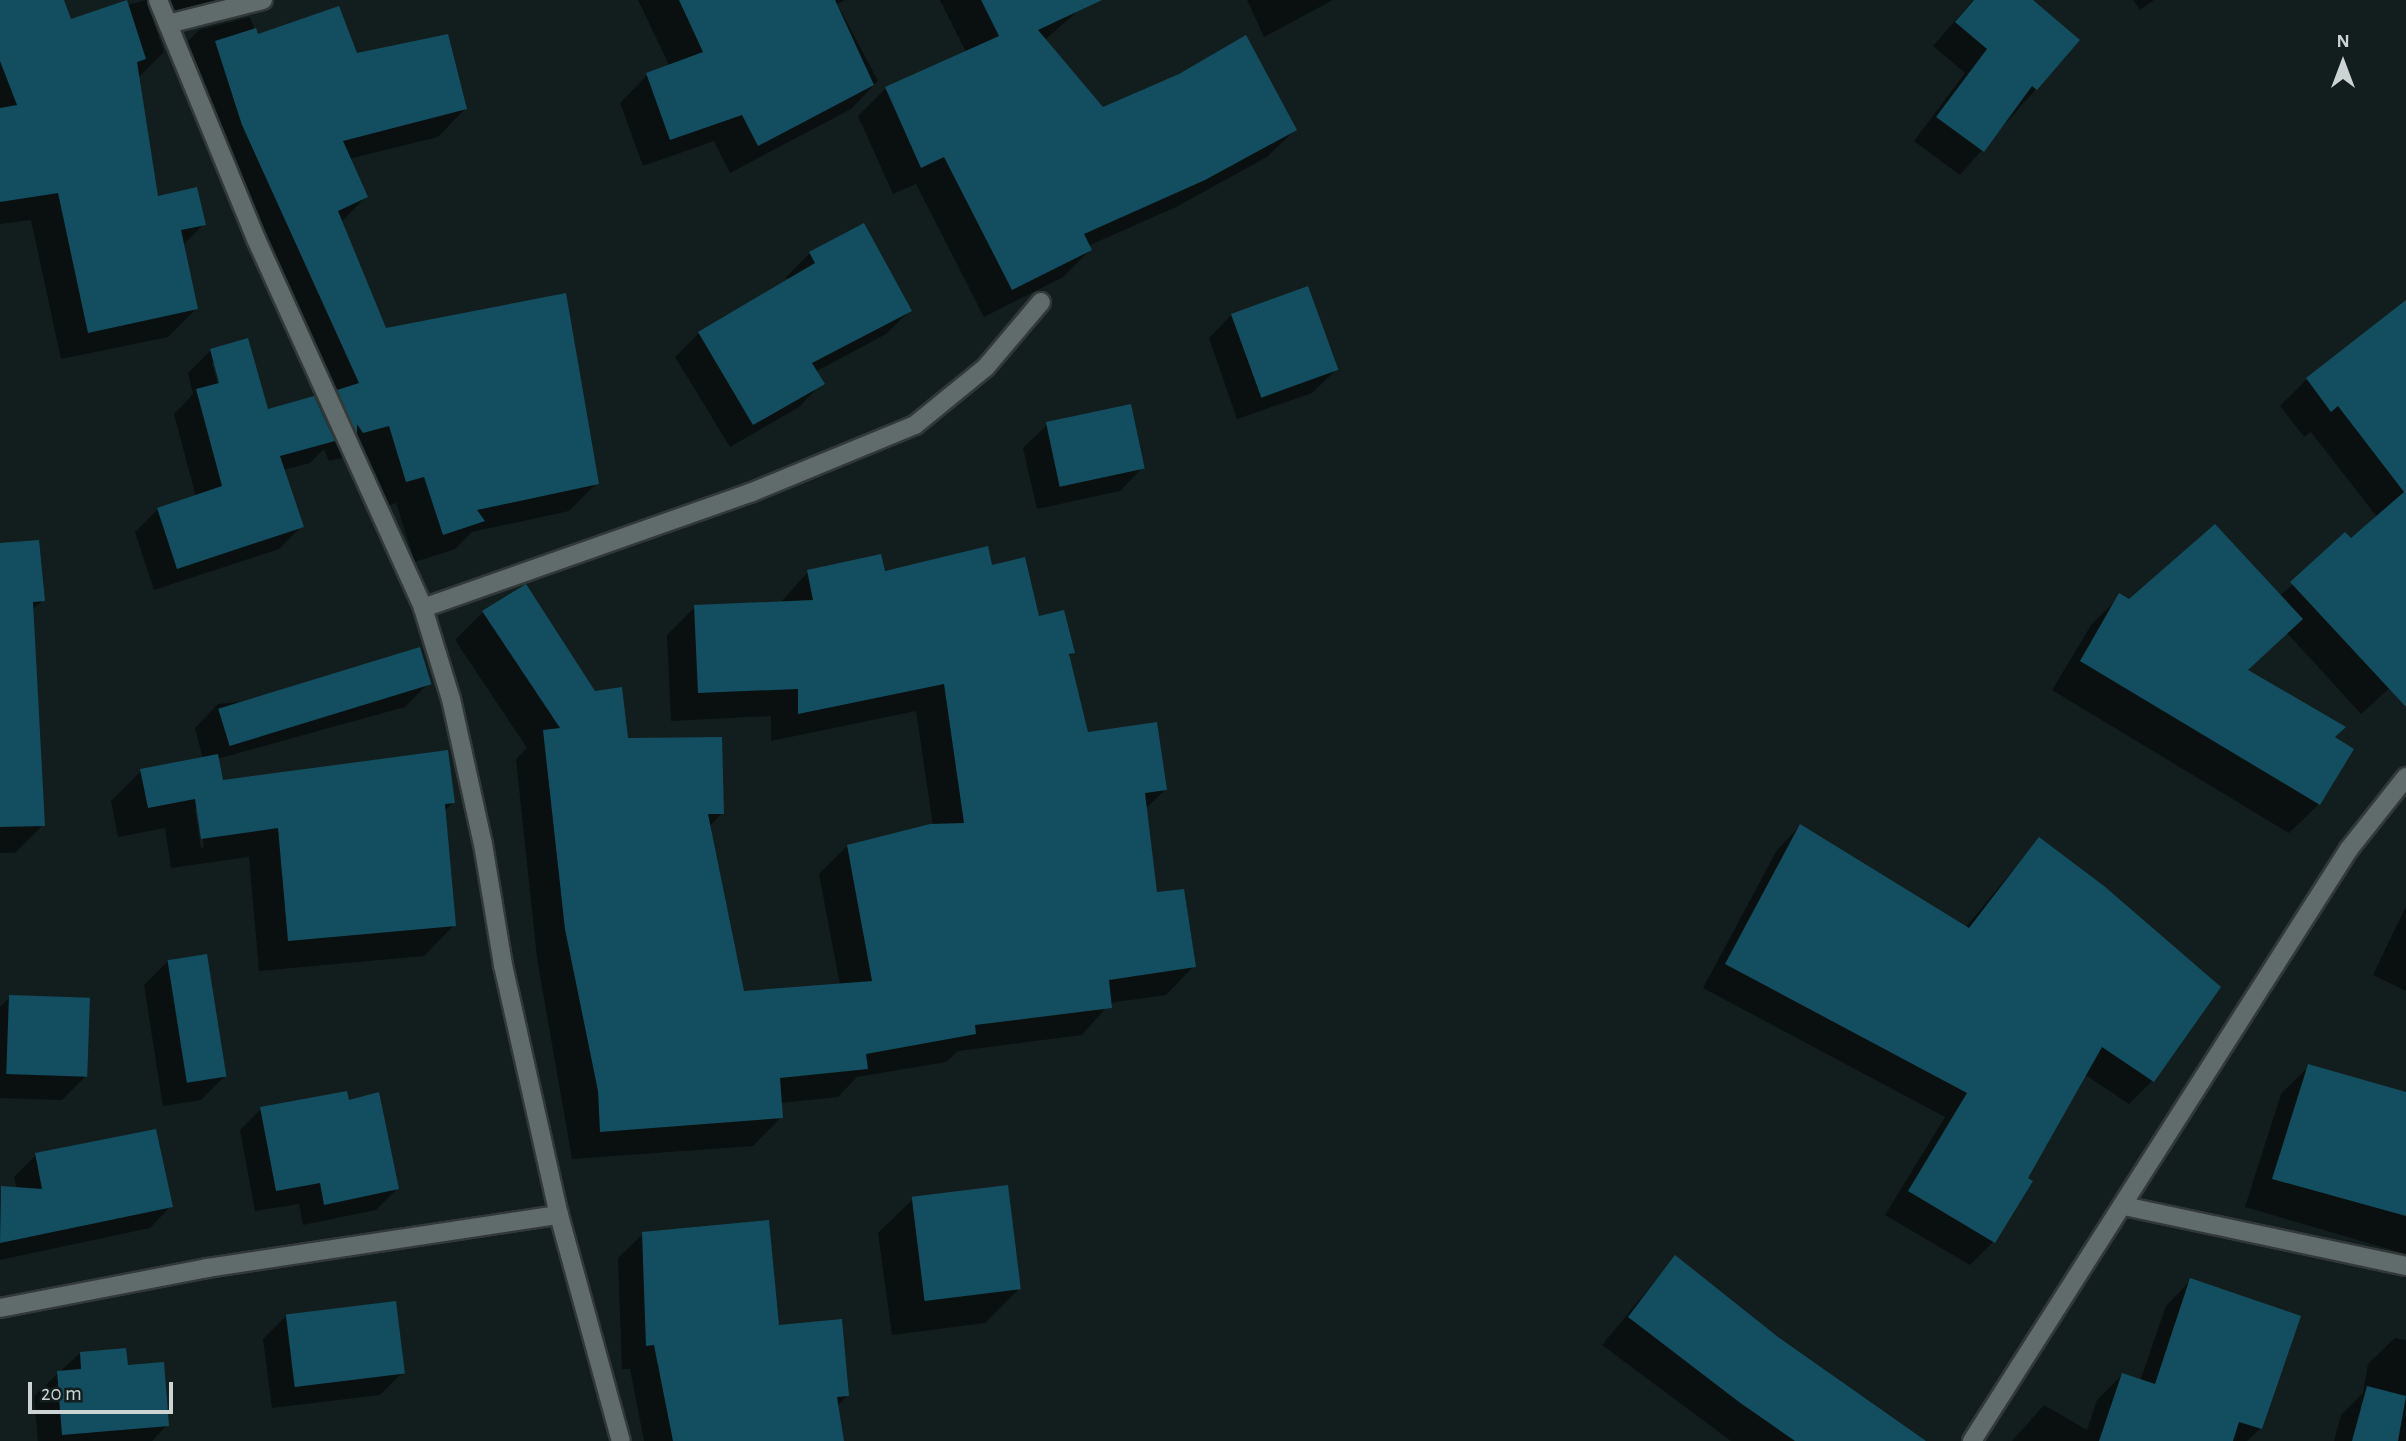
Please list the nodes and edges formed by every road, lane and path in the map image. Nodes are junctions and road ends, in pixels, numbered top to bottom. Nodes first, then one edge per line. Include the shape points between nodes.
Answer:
1 (158, 0) edge
2 (263, 0) edge
3 (168, 24) junction
4 (1041, 302) dead end
5 (423, 608) junction
6 (2406, 777) edge
7 (2124, 1206) junction
8 (559, 1215) junction
9 (2406, 1266) edge
10 (0, 1308) edge
11 (621, 1441) edge
12 (1972, 1441) edge

1 - 3 street
2 - 3 street
3 - 5 street via 256,239
4 - 5 street via 986,367 915,425 750,492
5 - 8 street via 454,712 483,844 502,965
6 - 7 street via 2350,849
7 - 9 street
7 - 12 street
8 - 10 street via 207,1268
8 - 11 street

